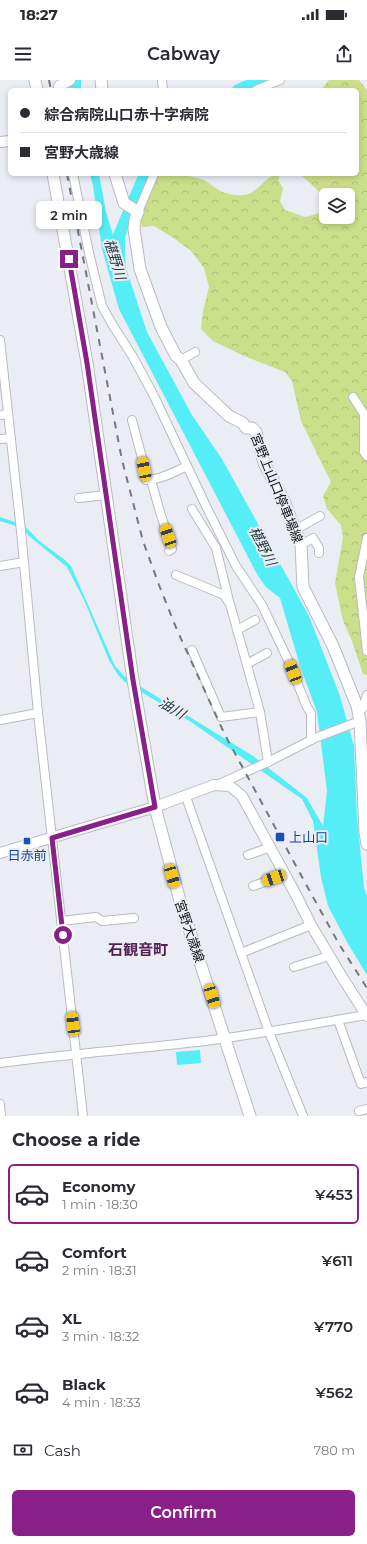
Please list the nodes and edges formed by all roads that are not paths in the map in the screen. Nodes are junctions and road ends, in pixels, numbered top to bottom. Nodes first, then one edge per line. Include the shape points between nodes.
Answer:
1 (280, 80) edge
2 (261, 88) edge
3 (53, 176) edge
4 (73, 176) edge
5 (116, 176) edge
6 (153, 176) edge
7 (134, 209) junction
8 (0, 340) edge
9 (195, 352) dead end
10 (181, 360) junction
11 (353, 397) dead end
12 (4, 415) edge
13 (132, 420) dead end
14 (11, 438) junction
15 (0, 439) edge
16 (367, 456) edge
17 (187, 466) junction
18 (151, 480) junction
19 (106, 495) junction
20 (79, 498) dead end
21 (205, 504) junction
22 (320, 516) dead end
23 (295, 530) junction
24 (367, 538) edge
25 (301, 545) junction
26 (173, 549) dead end
27 (321, 549) dead end
28 (24, 562) junction
29 (0, 566) edge
30 (176, 575) dead end
31 (230, 604) junction
32 (254, 620) dead end
33 (237, 630) junction
34 (192, 650) dead end
35 (367, 651) edge
36 (267, 653) dead end
37 (247, 664) junction
38 (367, 695) edge
39 (260, 712) junction
40 (38, 713) junction
41 (358, 719) junction
42 (0, 720) edge
43 (313, 739) junction
44 (267, 762) junction
45 (214, 786) junction
46 (365, 796) edge
47 (186, 797) junction
48 (155, 807) junction
49 (52, 838) junction
50 (367, 844) edge
51 (271, 847) junction
52 (0, 853) edge
53 (248, 856) dead end
54 (285, 875) junction
55 (252, 886) dead end
56 (134, 918) dead end
57 (61, 920) junction
58 (311, 925) junction
59 (241, 953) junction
60 (329, 956) junction
61 (294, 967) dead end
62 (367, 1015) edge
63 (338, 1020) junction
64 (269, 1032) junction
65 (225, 1038) junction
66 (76, 1053) junction
67 (0, 1063) edge
68 (367, 1082) edge
69 (0, 1104) edge
70 (1, 1116) edge
71 (83, 1116) edge
72 (250, 1116) edge
73 (303, 1116) edge

1 - 2 street
3 - 19 main road, 宮野大歳線 via 85,347
4 - 17 street via 102,306 154,396
5 - 7 main road via 122,198
6 - 7 street
7 - 10 main road, 宮野上山口停車場線 via 140,269 161,327 176,356
8 - 12 street
9 - 10 street
10 - 23 main road, 宮野上山口停車場線 via 194,383 204,393 229,416 256,432 264,463 284,501
11 - 16 street via 364,414 364,452
12 - 14 street
13 - 18 street via 146,480
14 - 15 street
14 - 28 street
17 - 18 street
17 - 21 street
18 - 26 street via 157,513
19 - 20 street
19 - 48 main road, 宮野大歳線 via 135,693
21 - 31 street via 195,513 216,548
21 - 43 street via 236,566 262,605 288,660 306,707 311,713
22 - 23 street
23 - 25 main road, 宮野上山口停車場線
24 - 35 street via 359,577
25 - 27 street via 313,538
25 - 41 main road, 宮野上山口停車場線 via 303,587 333,646
28 - 29 street
28 - 40 street
30 - 31 street via 224,595
31 - 33 street
32 - 33 street
33 - 37 street
34 - 39 street via 221,717
36 - 37 street
37 - 39 street
38 - 41 street
39 - 44 street
40 - 42 street
40 - 49 street
41 - 43 street
41 - 46 main road, 宮野上山口停車場線
43 - 44 street
44 - 45 street
45 - 47 street
45 - 51 street via 230,786 242,796
46 - 50 main road, 宮野上山口停車場線
47 - 48 street
47 - 59 street
48 - 49 street
48 - 65 main road, 宮野大歳線 via 180,901
49 - 52 street
49 - 57 street
51 - 53 street
51 - 54 street
54 - 55 street
54 - 58 street
56 - 57 street via 102,921 96,917
57 - 66 street
58 - 59 street
58 - 60 street
59 - 64 street
60 - 61 street
60 - 62 street
62 - 63 street
63 - 64 street
63 - 68 street via 361,1084
64 - 65 street
64 - 73 street
65 - 66 street
65 - 72 main road, 宮野大歳線
66 - 67 street
66 - 71 street
69 - 70 street

